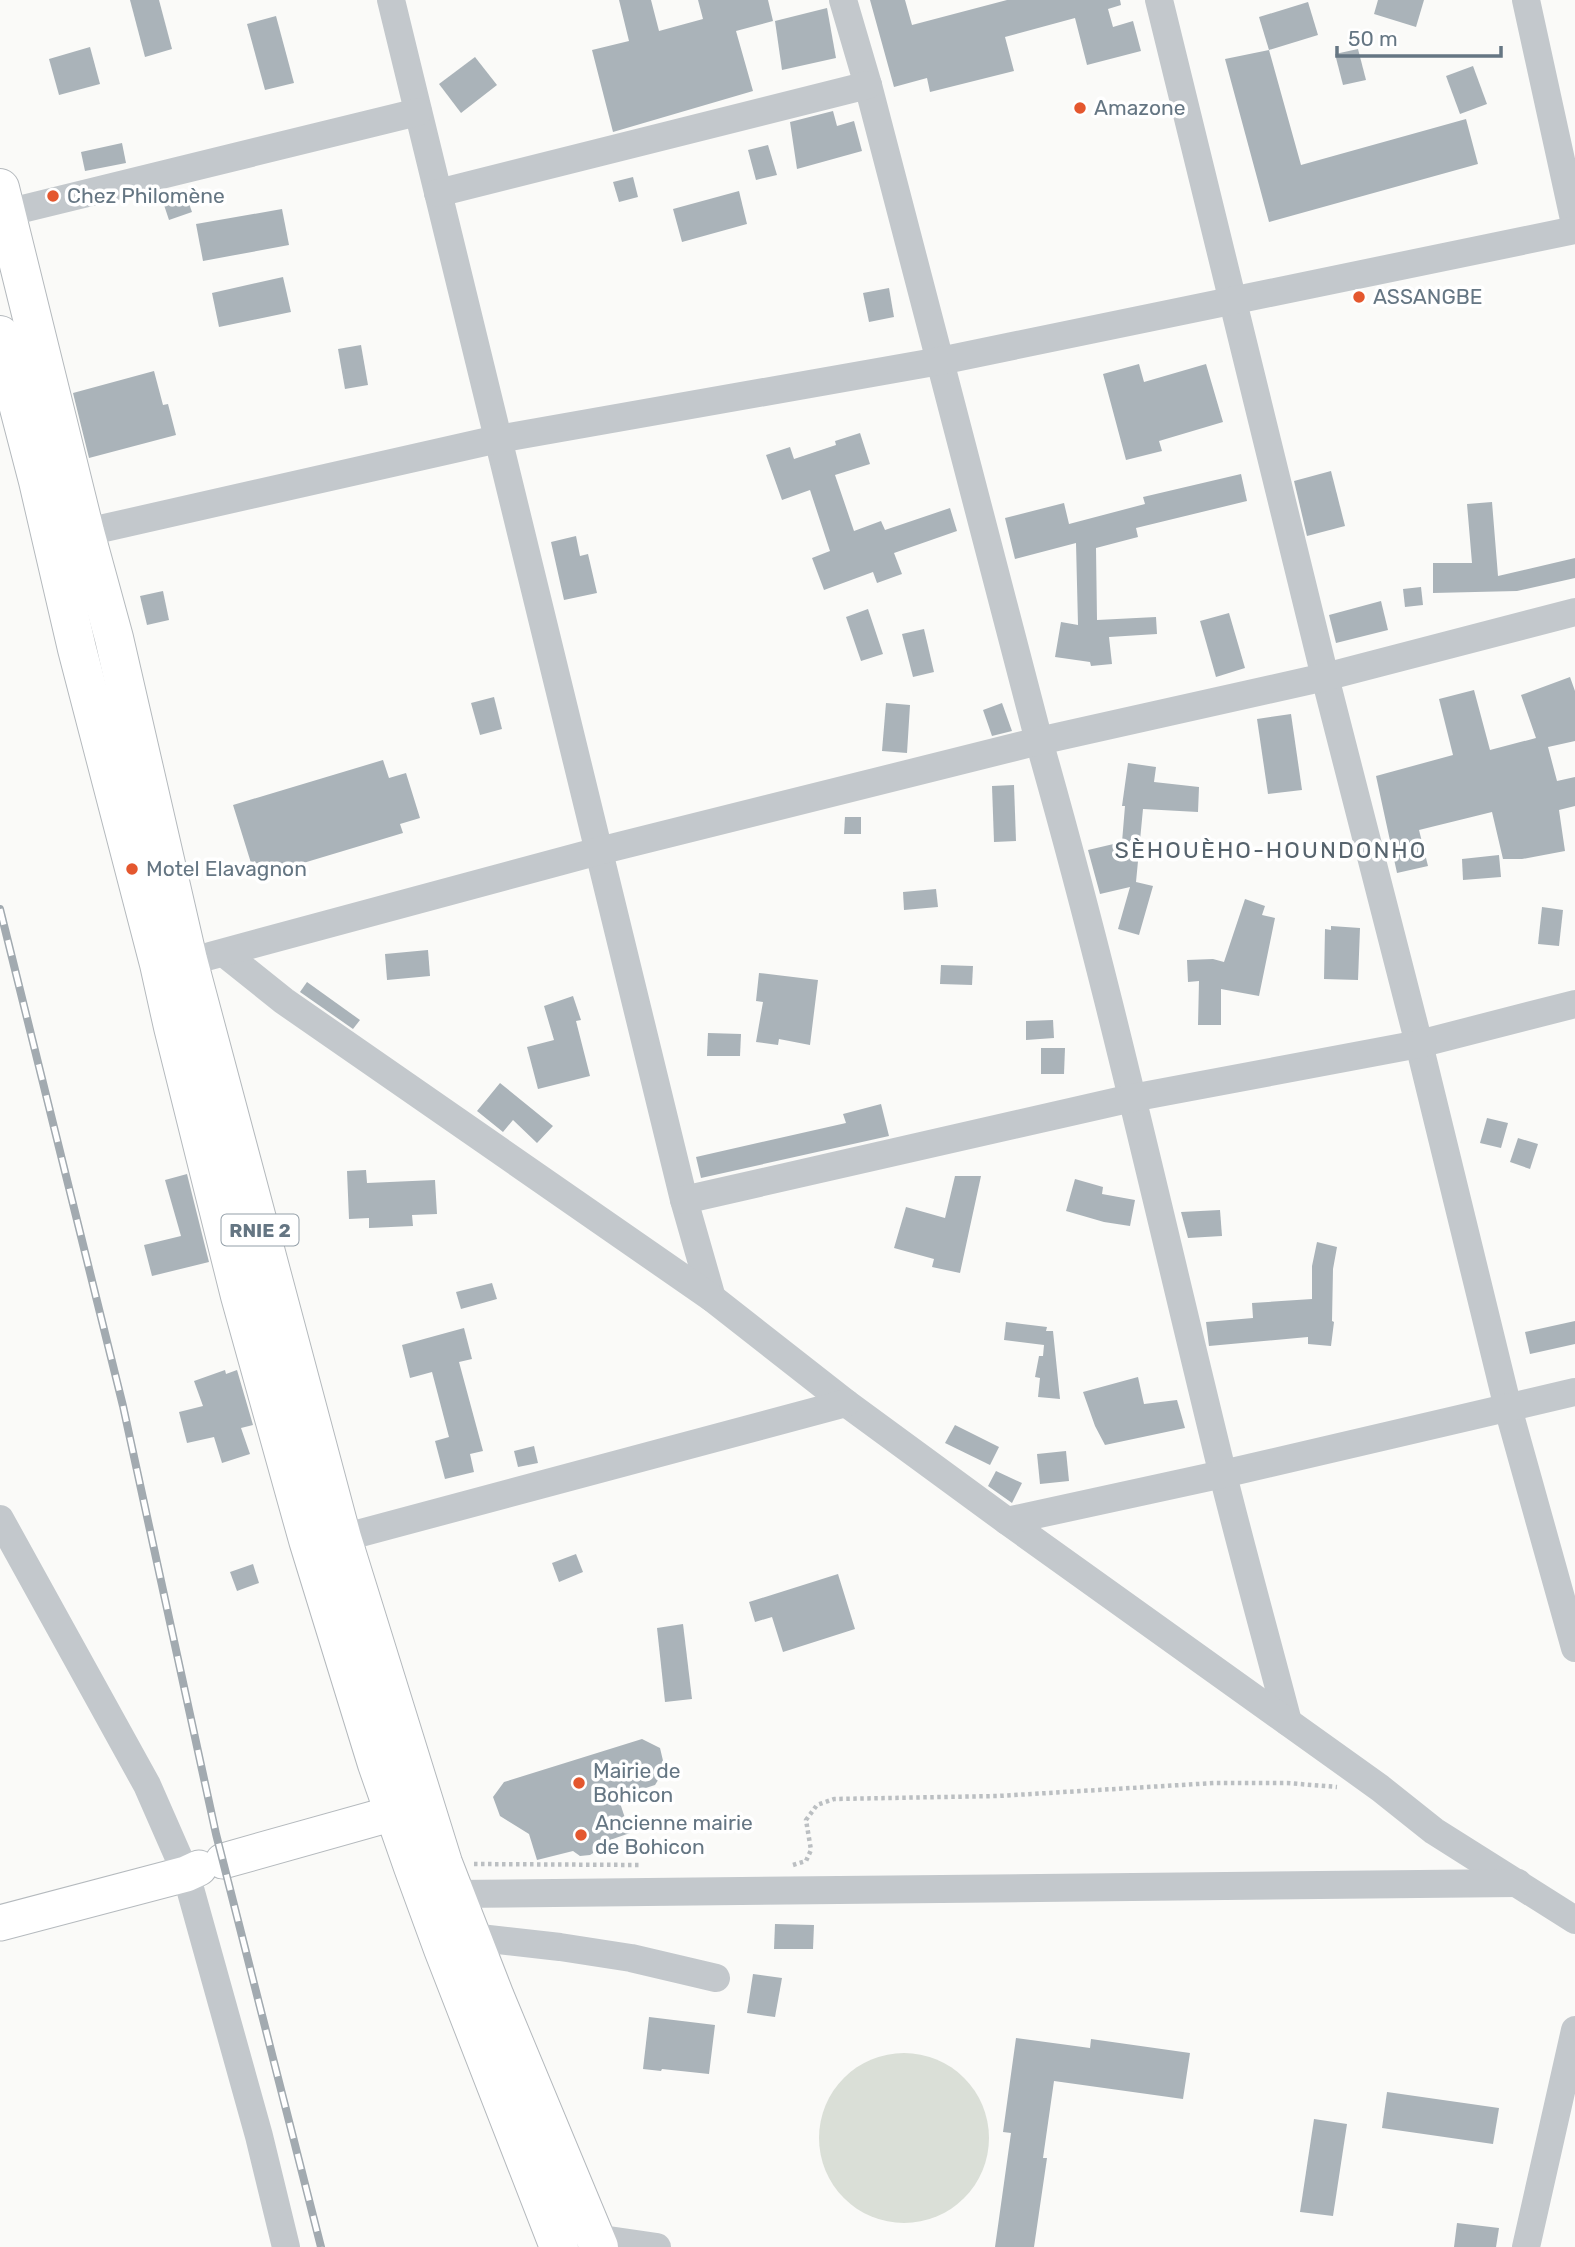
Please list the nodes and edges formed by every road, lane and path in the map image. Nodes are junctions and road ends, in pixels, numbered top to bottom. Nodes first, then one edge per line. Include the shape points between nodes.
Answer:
1 (391, 0) edge
2 (843, 0) edge
3 (1159, 0) edge
4 (1526, 0) edge
5 (868, 86) junction
6 (418, 111) junction
7 (438, 193) junction
8 (3, 200) edge
9 (1575, 224) edge
10 (1575, 230) edge
11 (1233, 301) junction
12 (0, 335) edge
13 (940, 361) junction
14 (498, 439) junction
15 (69, 536) junction
16 (1575, 612) edge
17 (1325, 677) junction
18 (1039, 741) junction
19 (600, 851) junction
20 (225, 953) junction
21 (173, 962) junction
22 (1575, 1004) edge
23 (1419, 1044) junction
24 (1132, 1098) junction
25 (684, 1200) junction
26 (258, 1291) junction
27 (712, 1298) junction
28 (1575, 1392) edge
29 (846, 1403) junction
30 (1508, 1408) junction
31 (1223, 1474) junction
32 (0, 1519) edge
33 (1007, 1521) junction
34 (342, 1538) junction
35 (352, 1624) junction
36 (1575, 1648) edge
37 (1288, 1722) junction
38 (1380, 1788) junction
39 (408, 1807) junction
40 (649, 1866) dead end
41 (780, 1866) dead end
42 (203, 1868) junction
43 (448, 1879) junction
44 (1518, 1883) junction
45 (1575, 1920) edge
46 (0, 1923) edge
47 (471, 1937) junction
48 (716, 1978) dead end
49 (1575, 2030) edge
50 (584, 2244) edge
51 (286, 2247) edge
52 (657, 2247) edge
53 (1526, 2247) edge

1 - 6 street
2 - 5 street
3 - 11 street
4 - 9 street
5 - 7 street
5 - 13 street
6 - 7 street
6 - 8 street
7 - 14 street
8 - 15 highway, RNIE 2
10 - 11 street
11 - 13 street
11 - 17 street
12 - 15 highway, RNIE 2
13 - 14 street
13 - 18 street
14 - 15 street
14 - 19 street
15 - 21 highway, RNIE 2 via 114,638
16 - 17 street
17 - 18 street
17 - 23 street
18 - 19 street
18 - 24 street
19 - 20 street
19 - 25 street
20 - 21 street
20 - 27 street via 284,1001
21 - 26 highway, RNIE 2
22 - 23 street
23 - 24 street
23 - 30 street
24 - 25 street
24 - 31 street
25 - 27 street
26 - 34 highway, RNIE 2
26 - 35 highway, RNIE 2 via 308,1540
27 - 29 street
28 - 30 street
29 - 33 street
29 - 34 street
30 - 31 street
30 - 36 street
31 - 33 street
31 - 37 street
32 - 42 street via 147,1785
33 - 37 street
34 - 35 highway, RNIE 2
35 - 39 highway, RNIE 2
37 - 38 street
38 - 41 path via 1214,1783 834,1800 817,1805 806,1820 811,1850 806,1861
38 - 44 street via 1434,1830
39 - 42 main road
39 - 43 highway, RNIE 2
39 - 50 highway, RNIE 2 via 443,1949
40 - 43 path
42 - 46 main road
42 - 51 street
43 - 44 street
43 - 47 highway, RNIE 2
44 - 45 street
47 - 48 street via 631,1958
47 - 50 highway, RNIE 2
49 - 53 street
50 - 52 street

